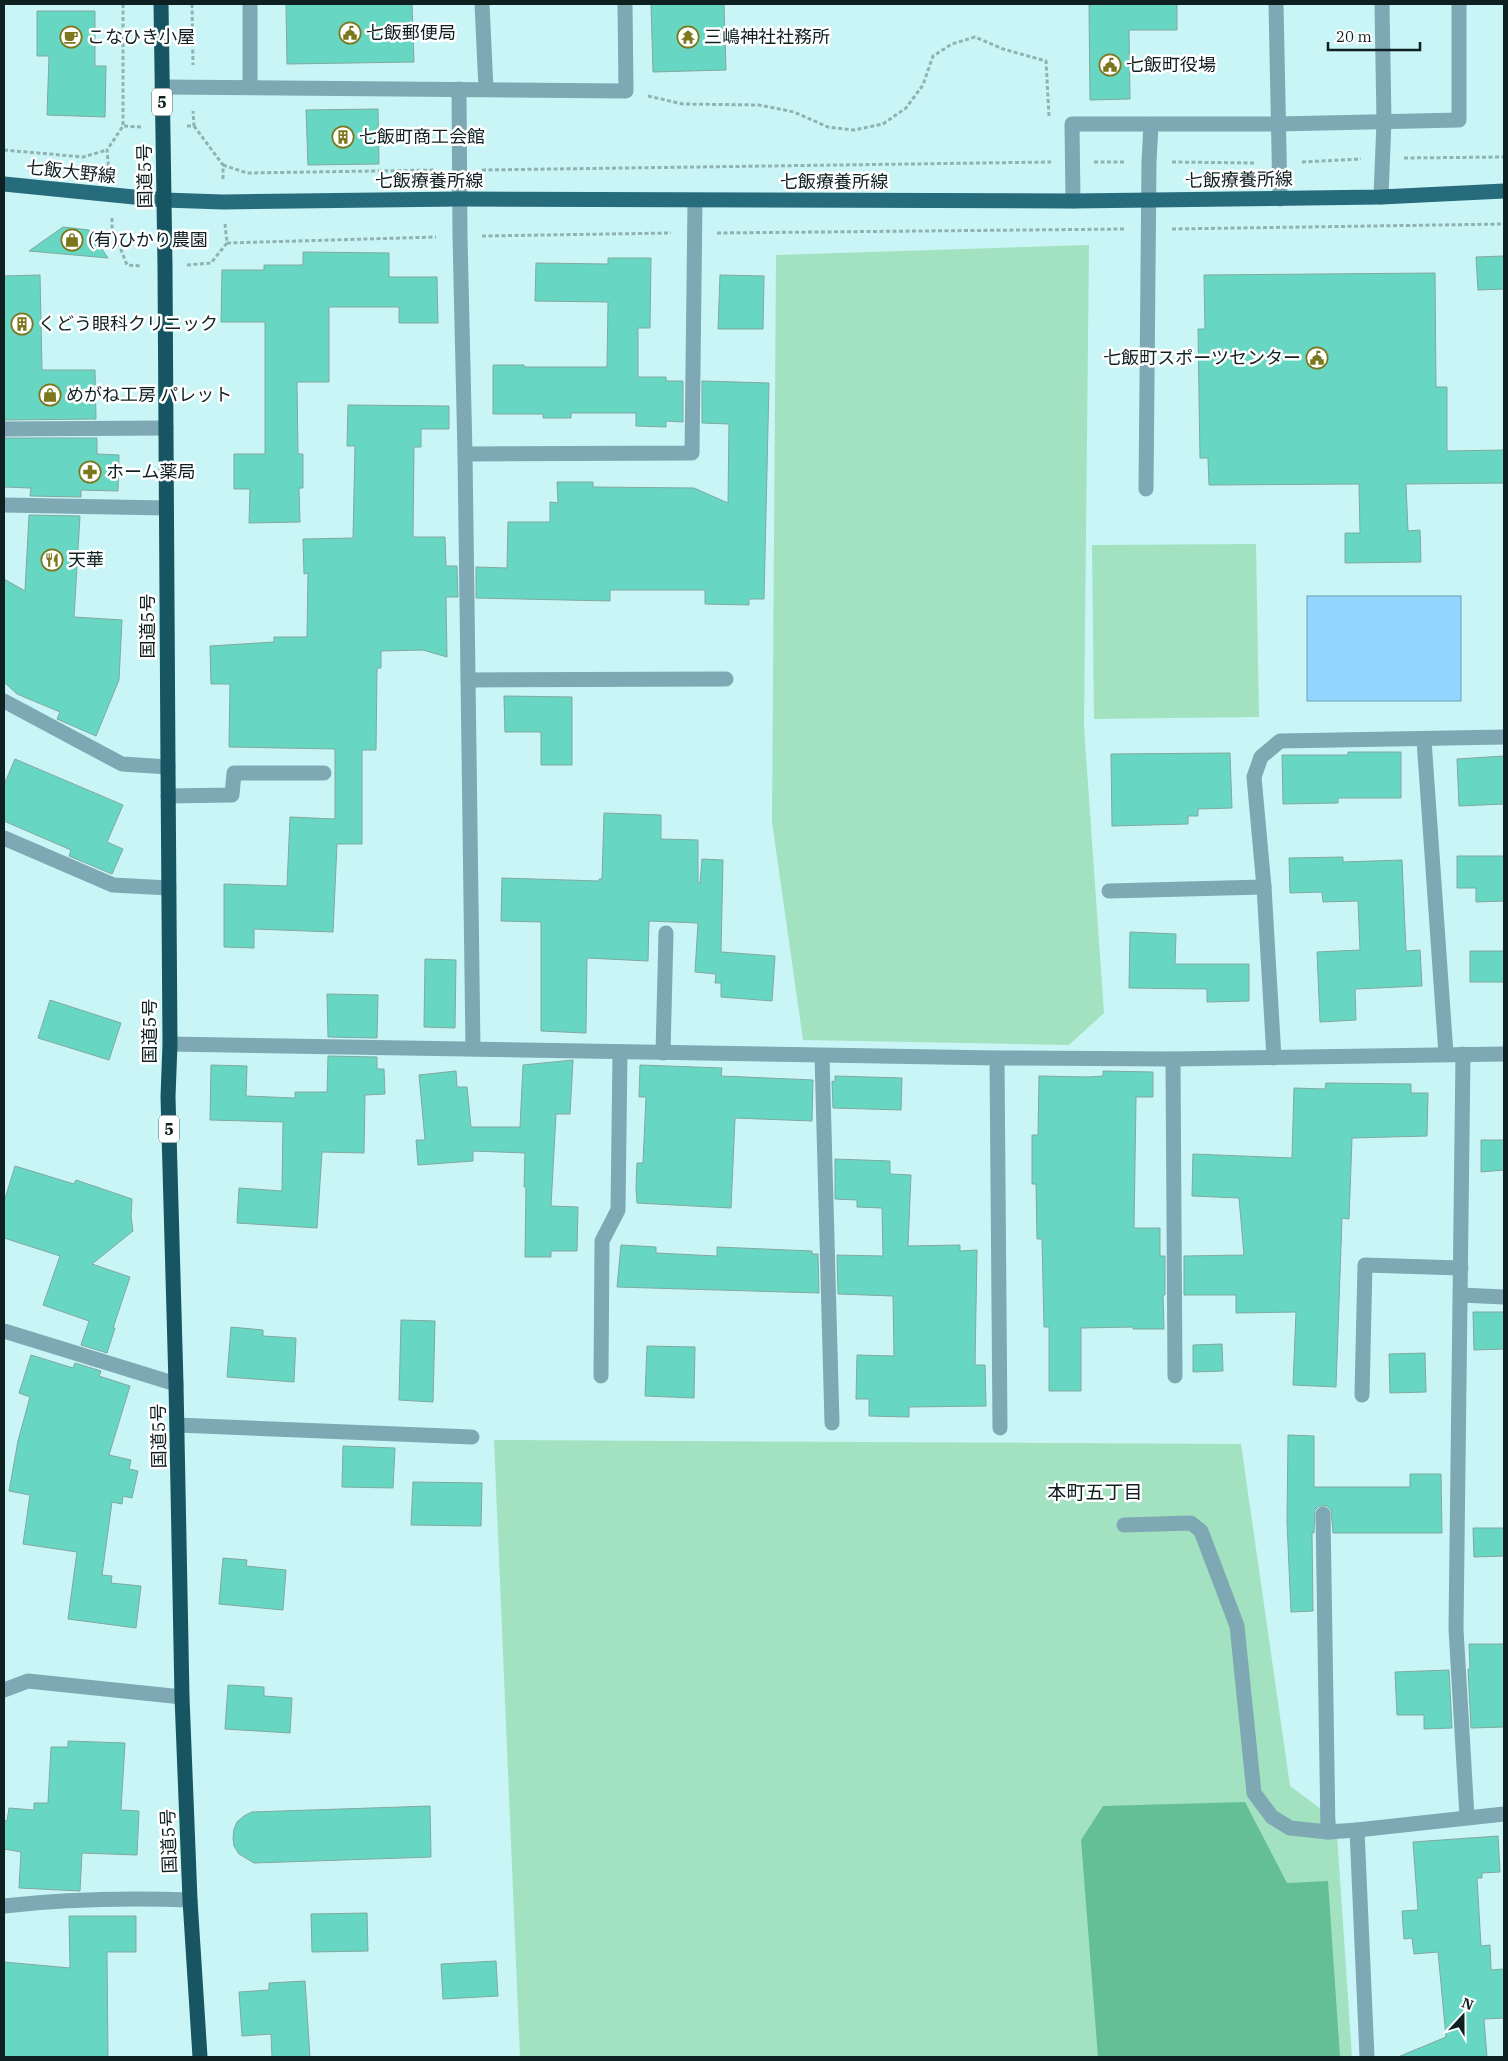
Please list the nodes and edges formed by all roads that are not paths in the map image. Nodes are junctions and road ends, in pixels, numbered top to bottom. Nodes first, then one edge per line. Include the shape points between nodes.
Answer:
1 (161, 4) edge
2 (250, 4) edge
3 (482, 4) edge
4 (625, 4) edge
5 (1276, 4) edge
6 (1382, 4) edge
7 (1459, 4) edge
8 (250, 86) junction
9 (162, 87) junction
10 (459, 88) junction
11 (486, 89) junction
12 (1384, 121) junction
13 (1278, 124) junction
14 (1151, 125) junction
15 (4, 184) edge
16 (1504, 191) edge
17 (1381, 197) junction
18 (460, 199) junction
19 (1280, 199) junction
20 (164, 200) junction
21 (1148, 200) junction
22 (694, 201) junction
23 (1073, 201) junction
24 (166, 428) junction
25 (4, 429) edge
26 (465, 454) junction
27 (1146, 489) dead end
28 (4, 505) edge
29 (166, 508) junction
30 (726, 679) dead end
31 (468, 680) junction
32 (4, 701) edge
33 (1504, 737) edge
34 (1424, 740) junction
35 (168, 767) junction
36 (324, 773) dead end
37 (168, 796) junction
38 (4, 838) edge
39 (1264, 887) junction
40 (169, 888) junction
41 (1109, 891) dead end
42 (666, 933) dead end
43 (170, 1044) junction
44 (473, 1049) junction
45 (620, 1052) junction
46 (663, 1053) junction
47 (1446, 1054) junction
48 (1463, 1054) junction
49 (1504, 1054) edge
50 (822, 1056) junction
51 (997, 1058) junction
52 (1274, 1058) junction
53 (1173, 1059) junction
54 (1461, 1268) junction
55 (1461, 1294) junction
56 (1504, 1296) edge
57 (4, 1331) edge
58 (601, 1376) dead end
59 (1176, 1376) dead end
60 (176, 1384) junction
61 (1362, 1395) dead end
62 (832, 1423) dead end
63 (177, 1425) junction
64 (1000, 1428) dead end
65 (472, 1437) dead end
66 (1323, 1514) dead end
67 (1124, 1524) dead end
68 (4, 1690) edge
69 (182, 1697) junction
70 (1504, 1814) edge
71 (1467, 1817) junction
72 (1357, 1830) junction
73 (1328, 1832) junction
74 (190, 1900) junction
75 (4, 1906) edge
76 (200, 2057) edge
77 (1368, 2057) edge

1 - 9 highway, 国道5号 / 5
2 - 8 street
3 - 11 street
4 - 11 street via 626,91
5 - 13 street
6 - 12 street
7 - 12 street via 1459,120
8 - 9 street
8 - 10 street
9 - 20 highway, 国道5号 / 5
10 - 11 street
10 - 18 street
12 - 13 street
12 - 17 street
13 - 14 street
13 - 19 street
14 - 21 street
14 - 23 street via 1072,124
15 - 20 main road, 七飯大野線
16 - 17 main road, 七飯療養所線
17 - 19 main road, 七飯療養所線
18 - 20 main road, 七飯療養所線
18 - 22 main road, 七飯療養所線
18 - 26 street
19 - 21 main road, 七飯療養所線
20 - 24 highway, 国道5号 / 5
21 - 23 main road, 七飯療養所線
21 - 27 street
22 - 23 main road, 七飯療養所線
22 - 26 street via 692,453
24 - 25 street
24 - 29 highway, 国道5号 / 5
26 - 31 street
28 - 29 street
29 - 35 highway, 国道5号 / 5
30 - 31 street
31 - 44 street
32 - 35 street via 122,764
33 - 34 street
34 - 39 street via 1280,741 1261,756 1254,777
34 - 47 street
35 - 37 highway, 国道5号 / 5
36 - 37 street via 234,773 232,795
37 - 40 highway, 国道5号 / 5
38 - 40 street via 113,885
39 - 41 street
39 - 52 street
40 - 43 highway, 国道5号 / 5
42 - 46 street
43 - 44 street
43 - 60 highway, 国道5号 / 5 via 168,1097
44 - 45 street
45 - 46 street
45 - 58 street via 618,1210 602,1241
46 - 50 street
47 - 48 street
47 - 52 street
48 - 49 street
48 - 54 street
50 - 51 street
50 - 62 street
51 - 53 street
51 - 64 street
52 - 53 street
53 - 59 street
54 - 55 street
54 - 61 street via 1365,1265
55 - 56 street
55 - 71 street via 1456,1629
57 - 60 street
60 - 63 highway, 国道5号 / 5
63 - 65 street
63 - 69 highway, 国道5号 / 5
66 - 73 street
67 - 73 street via 1191,1524 1201,1531 1237,1626 1254,1793 1272,1817 1290,1828
68 - 69 street via 28,1681
69 - 74 highway, 国道5号 / 5
70 - 71 street
71 - 72 street
72 - 73 street
72 - 77 street
74 - 75 street via 140,1898
74 - 76 highway, 国道5号 / 5

